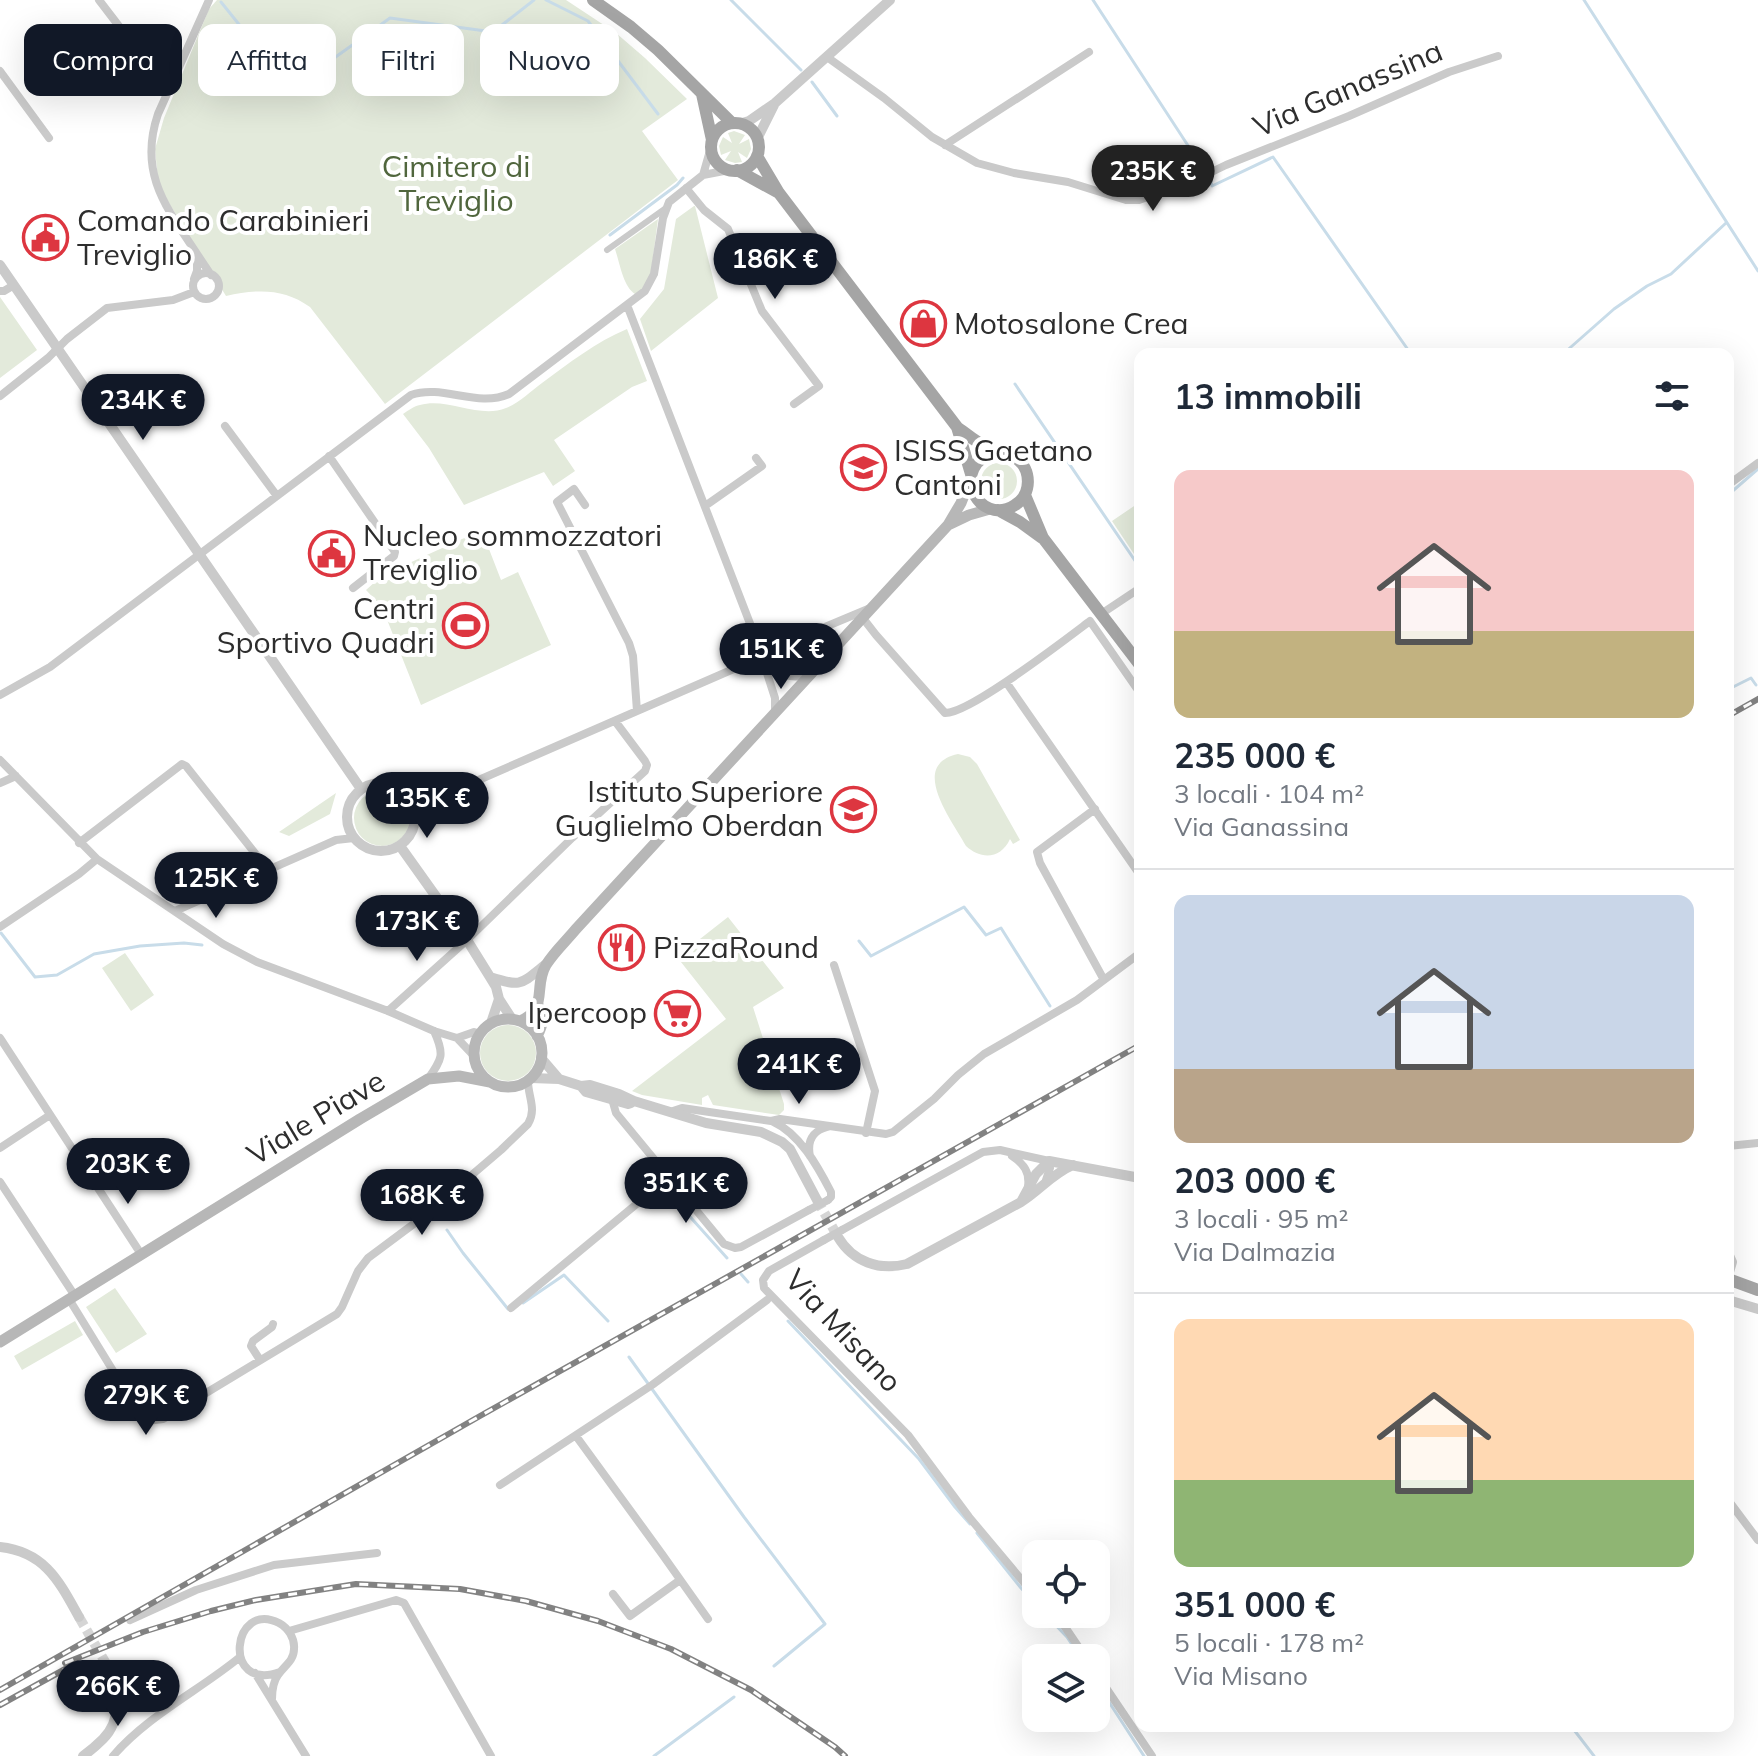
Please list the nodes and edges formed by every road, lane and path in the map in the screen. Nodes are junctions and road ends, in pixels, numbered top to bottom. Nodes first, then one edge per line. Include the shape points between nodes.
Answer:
1 (99, 0) edge
2 (209, 0) edge
3 (593, 0) edge
4 (890, 0) edge
5 (117, 24) edge
6 (1089, 52) dead end
7 (1498, 56) dead end
8 (827, 57) junction
9 (0, 71) edge
10 (702, 94) junction
11 (775, 103) junction
12 (736, 124) junction
13 (49, 138) dead end
14 (757, 139) junction
15 (712, 144) junction
16 (945, 145) junction
17 (757, 156) junction
18 (733, 170) junction
19 (703, 175) junction
20 (686, 188) junction
21 (779, 193) junction
22 (666, 208) junction
23 (607, 250) dead end
24 (197, 254) junction
25 (0, 265) edge
26 (212, 275) junction
27 (194, 280) junction
28 (14, 285) junction
29 (0, 291) edge
30 (194, 292) junction
31 (627, 305) junction
32 (58, 350) junction
33 (0, 396) edge
34 (794, 404) dead end
35 (225, 426) dead end
36 (957, 427) junction
37 (997, 452) junction
38 (329, 456) junction
39 (756, 458) dead end
40 (1758, 463) edge
41 (971, 477) junction
42 (1734, 481) edge
43 (1025, 495) junction
44 (277, 496) junction
45 (585, 505) dead end
46 (705, 506) junction
47 (994, 510) junction
48 (948, 525) junction
49 (1043, 538) junction
50 (200, 554) junction
51 (353, 588) dead end
52 (1134, 592) edge
53 (871, 607) junction
54 (1101, 614) junction
55 (862, 617) junction
56 (782, 645) junction
57 (1134, 657) edge
58 (762, 659) junction
59 (809, 675) junction
60 (1006, 682) junction
61 (1134, 684) edge
62 (0, 695) edge
63 (637, 711) junction
64 (775, 712) junction
65 (615, 721) junction
66 (0, 760) edge
67 (16, 776) junction
68 (0, 783) edge
69 (361, 789) junction
70 (414, 806) junction
71 (1095, 809) junction
72 (354, 838) junction
73 (79, 843) junction
74 (400, 846) junction
75 (97, 859) junction
76 (1134, 866) edge
77 (269, 871) junction
78 (175, 911) junction
79 (0, 927) edge
80 (467, 940) junction
81 (1134, 958) edge
82 (546, 965) junction
83 (834, 965) dead end
84 (490, 977) junction
85 (1104, 980) junction
86 (499, 999) junction
87 (538, 1005) junction
88 (388, 1011) junction
89 (516, 1020) junction
90 (491, 1023) junction
91 (434, 1031) junction
92 (480, 1034) junction
93 (537, 1036) junction
94 (0, 1038) edge
95 (457, 1038) junction
96 (541, 1058) junction
97 (474, 1060) junction
98 (459, 1076) junction
99 (428, 1079) junction
100 (529, 1079) junction
101 (559, 1079) junction
102 (490, 1082) junction
103 (581, 1086) junction
104 (612, 1099) junction
105 (634, 1101) junction
106 (670, 1112) junction
107 (50, 1115) junction
108 (771, 1121) junction
109 (827, 1127) junction
110 (866, 1133) junction
111 (1758, 1143) edge
112 (1734, 1145) edge
113 (0, 1148) edge
114 (1008, 1153) junction
115 (810, 1156) junction
116 (1049, 1161) junction
117 (1073, 1165) junction
118 (1134, 1177) edge
119 (668, 1178) junction
120 (1046, 1180) junction
121 (0, 1182) edge
122 (1028, 1187) junction
123 (823, 1200) junction
124 (1021, 1202) junction
125 (840, 1234) junction
126 (141, 1254) junction
127 (1734, 1281) edge
128 (1758, 1290) edge
129 (72, 1297) junction
130 (767, 1300) dead end
131 (1734, 1302) edge
132 (511, 1308) dead end
133 (1758, 1309) edge
134 (273, 1324) dead end
135 (0, 1342) edge
136 (260, 1360) junction
137 (576, 1436) junction
138 (500, 1485) dead end
139 (1734, 1508) edge
140 (1758, 1540) edge
141 (0, 1547) edge
142 (377, 1553) dead end
143 (680, 1580) junction
144 (1022, 1580) edge
145 (613, 1594) dead end
146 (79, 1617) tunnel mouth
147 (708, 1619) dead end
148 (130, 1620) dead end
149 (289, 1631) junction
150 (240, 1657) junction
151 (108, 1667) tunnel mouth
152 (280, 1672) junction
153 (255, 1673) junction
154 (1110, 1694) edge
155 (272, 1699) junction
156 (1134, 1729) edge
157 (1136, 1732) edge
158 (83, 1756) edge
159 (113, 1756) edge
160 (306, 1756) edge
161 (491, 1756) edge
162 (1152, 1756) edge

1 - 5 street
2 - 24 street via 158,114 150,148 164,203
3 - 10 main road via 658,50
4 - 8 street
6 - 16 street
7 - 16 street, Via Ganassina via 1139,200 977,163
8 - 11 street
8 - 16 street, Via Ganassina
9 - 13 street
10 - 12 main road
10 - 15 main road
11 - 12 street
11 - 14 street
12 - 14 main road via 750,129
12 - 15 main road via 720,129
14 - 17 main road
15 - 18 main road via 716,161
15 - 19 street
17 - 18 main road via 749,166
17 - 21 main road
18 - 19 street
18 - 21 main road
19 - 20 street
20 - 22 street
20 - 34 street via 728,229 762,311 819,386
21 - 36 main road
22 - 23 street
22 - 31 street via 652,280
24 - 26 street
24 - 27 street
25 - 28 street
26 - 27 street
26 - 30 street via 218,283 216,295 204,299
27 - 30 street
28 - 29 street
28 - 32 street
30 - 32 street via 173,300 107,308
31 - 38 street via 506,395 487,400 429,392 411,395
31 - 46 street
32 - 33 street
32 - 50 street
35 - 44 street
36 - 37 main road
36 - 41 main road
37 - 41 main road via 981,459
37 - 43 main road via 1021,462 1028,477
38 - 44 street
38 - 51 street via 395,552
39 - 46 street via 762,466
40 - 42 street
41 - 47 main road via 973,494
41 - 48 main road
43 - 47 main road via 1014,506
43 - 49 main road
44 - 50 street
45 - 63 street via 574,489 557,502 629,643
46 - 58 street
47 - 48 main road
47 - 49 main road
48 - 53 main road
49 - 54 main road
50 - 62 street via 50,667
50 - 69 street
52 - 54 street
53 - 55 main road
53 - 56 street
54 - 57 main road
55 - 59 main road
55 - 60 street via 945,713 956,712
56 - 58 street
56 - 59 street via 802,654 810,665
58 - 59 street via 784,675
58 - 63 street
58 - 64 street
59 - 64 main road
60 - 61 street via 1090,621
60 - 71 street
63 - 65 street
64 - 82 main road
65 - 70 street
65 - 80 street via 645,761 645,771
66 - 67 street
67 - 68 street
67 - 73 street
69 - 70 street via 391,784
69 - 72 street via 347,813
70 - 74 street via 414,828
71 - 76 street
71 - 85 street via 1037,852
72 - 74 street via 374,851
72 - 77 street via 336,840
73 - 75 street
73 - 77 street via 182,764
74 - 80 street
75 - 78 street
75 - 79 street
77 - 78 street
78 - 88 street via 257,962
80 - 84 street
80 - 88 street
81 - 85 street
82 - 84 street via 523,983
82 - 87 main road
83 - 110 street via 875,1091
84 - 86 street
85 - 110 street via 984,1054 893,1132
86 - 89 street
86 - 90 street
87 - 89 main road via 532,1015
87 - 93 main road via 542,1027
88 - 91 street
89 - 90 main road
89 - 93 main road
90 - 92 main road
91 - 95 street
91 - 99 street via 441,1056
92 - 95 street
92 - 97 main road
93 - 96 main road
94 - 107 street
95 - 97 street
96 - 100 main road
96 - 101 street
97 - 98 main road
97 - 102 main road
98 - 99 main road, Viale Piave
98 - 102 main road, Viale Piave
99 - 126 main road, Viale Piave
100 - 101 street
100 - 102 main road via 505,1087
100 - 136 street via 531,1119 517,1136 368,1258 337,1314
101 - 103 street
103 - 104 street
103 - 105 street
104 - 105 street
104 - 119 street, Via Misano via 616,1113
105 - 106 street
106 - 108 street via 682,1108
106 - 123 street via 761,1132 782,1142
107 - 113 street
107 - 126 street
108 - 109 street
108 - 115 street
109 - 110 street
109 - 115 street via 812,1137
111 - 112 street
114 - 116 street, Via Misano
114 - 122 street via 1024,1166
114 - 125 street, Via Misano via 983,1152
115 - 123 street via 831,1192
116 - 117 street
116 - 120 street
116 - 122 street
117 - 118 street
117 - 120 street
119 - 123 street, Via Misano, bridge via 729,1247 741,1247
119 - 132 street
120 - 124 street
121 - 129 street
122 - 124 street
124 - 125 street via 900,1266 867,1263 851,1254
125 - 144 street, Via Misano, bridge via 769,1271 764,1288 908,1435
126 - 129 main road, Viale Piave
127 - 128 main road
129 - 135 main road, Viale Piave
129 - 136 street via 147,1421 163,1419
130 - 137 street
131 - 133 street
134 - 136 street via 251,1346
137 - 138 street
137 - 143 street
139 - 140 street
141 - 146 street via 28,1554 45,1566
142 - 148 street via 274,1565 196,1590
143 - 145 street via 630,1616
143 - 147 street
149 - 150 street via 274,1621 257,1621 243,1632
149 - 152 street via 294,1649
149 - 161 street via 396,1600 404,1603
150 - 153 street
150 - 159 street
151 - 158 street via 118,1696 114,1720 105,1738
152 - 153 street
152 - 155 street
153 - 155 street
154 - 156 street
155 - 160 street
157 - 162 street

